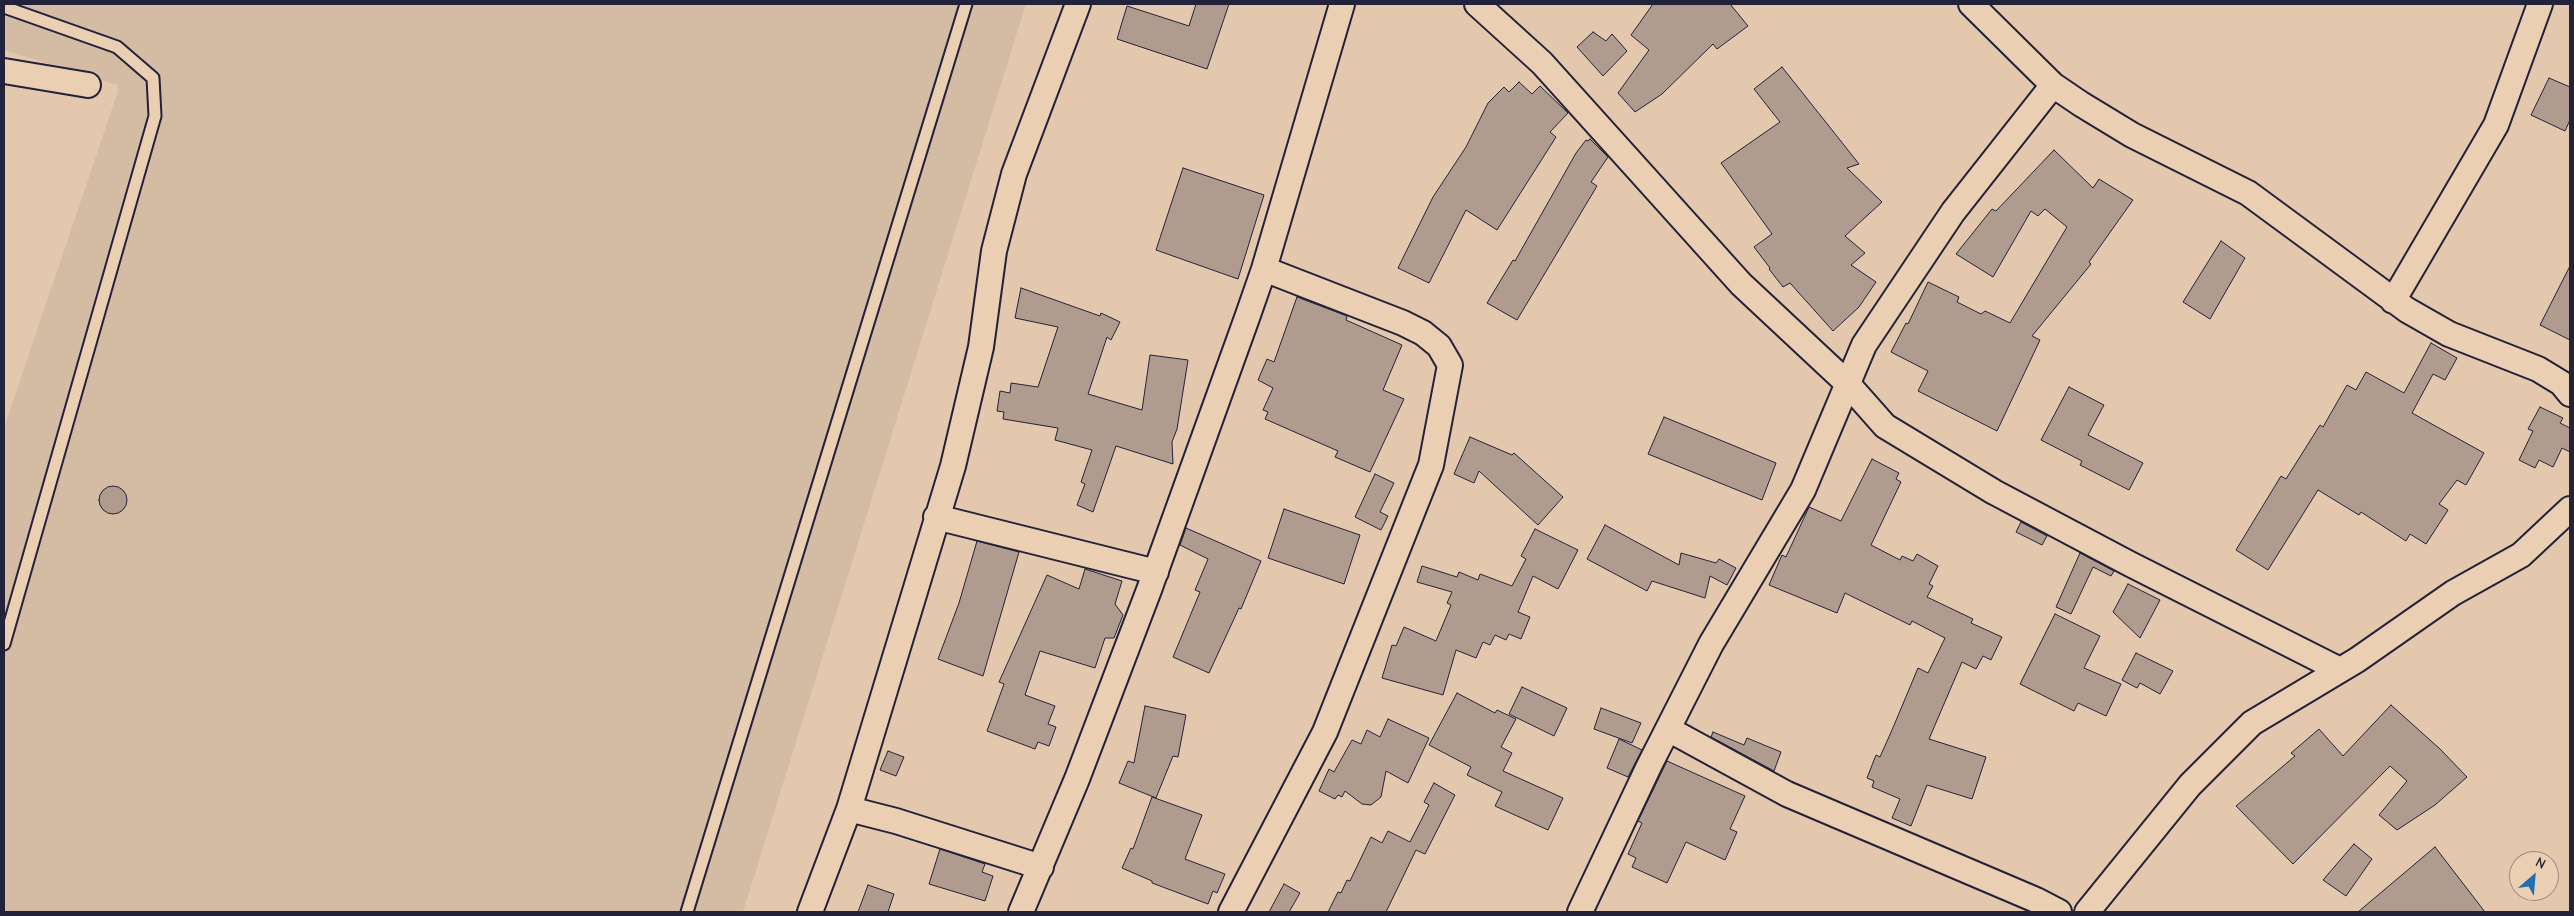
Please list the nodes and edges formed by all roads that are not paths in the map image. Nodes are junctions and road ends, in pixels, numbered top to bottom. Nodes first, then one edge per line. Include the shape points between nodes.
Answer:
1 (966, 4) edge
2 (1078, 4) edge
3 (1342, 4) edge
4 (1477, 4) edge
5 (1971, 4) edge
6 (2540, 4) edge
7 (4, 7) edge
8 (4, 71) edge
9 (2054, 84) junction
10 (88, 85) dead end
11 (1264, 269) junction
12 (2392, 301) junction
13 (1847, 383) junction
14 (2570, 394) edge
15 (2570, 509) edge
16 (936, 517) junction
17 (1156, 572) junction
18 (4, 644) edge
19 (2340, 670) junction
20 (1668, 729) junction
21 (849, 808) junction
22 (1041, 867) junction
23 (687, 912) edge
24 (810, 912) edge
25 (1021, 912) edge
26 (1231, 912) edge
27 (1580, 912) edge
28 (2059, 912) edge
29 (2087, 912) edge

1 - 23 lane
2 - 16 street via 1014,174 994,251 981,346 953,466
3 - 11 street
4 - 13 street via 1542,63 1740,284
5 - 9 street
6 - 12 street via 2496,124
7 - 18 lane via 117,48 153,78 155,116
8 - 10 street
9 - 12 street via 2132,135 2248,193
9 - 13 street via 1942,228 1864,344
11 - 17 street
11 - 26 street via 1416,329 1440,346 1450,365 1431,466 1324,732
12 - 14 street via 2449,334 2538,369
13 - 19 street via 1885,426 1994,492
13 - 20 street via 1803,490 1734,602
15 - 19 street via 2521,555 2453,592
16 - 17 street
16 - 21 street
17 - 22 street
19 - 29 street via 2252,723 2190,785
20 - 27 street
20 - 28 street via 1787,794
21 - 22 street
21 - 24 street
22 - 25 street

